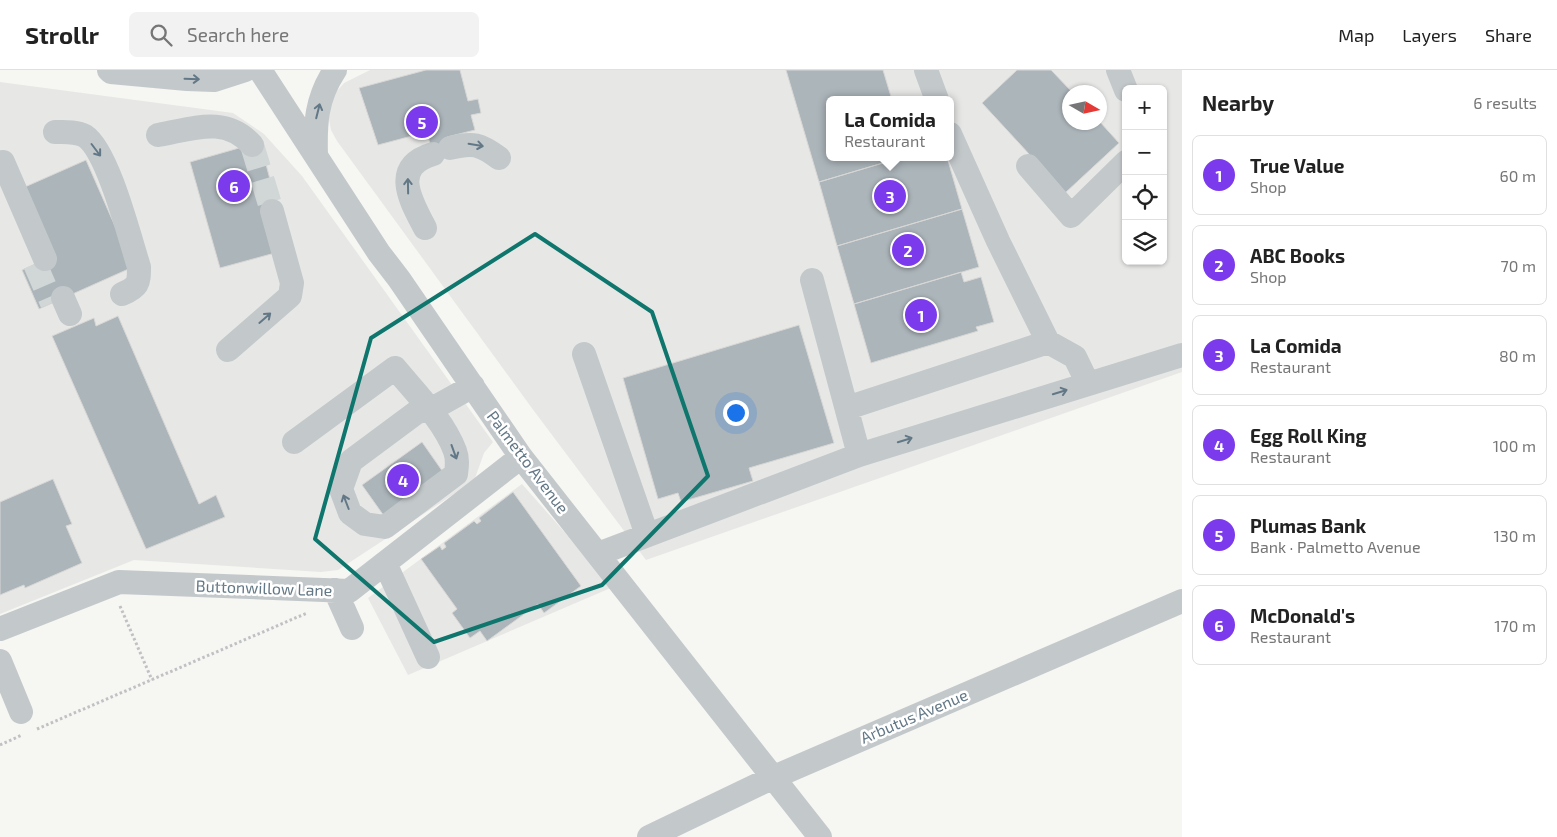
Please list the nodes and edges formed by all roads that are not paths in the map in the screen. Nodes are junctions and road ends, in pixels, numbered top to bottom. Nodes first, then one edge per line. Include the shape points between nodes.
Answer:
1 (109, 70) edge
2 (245, 70) edge
3 (260, 70) edge
4 (335, 70) edge
5 (926, 70) edge
6 (936, 96) edge
7 (55, 132) dead end
8 (158, 135) dead end
9 (954, 143) edge
10 (252, 145) tunnel mouth
11 (316, 156) junction
12 (499, 158) dead end
13 (1028, 166) dead end
14 (1122, 166) edge
15 (1, 171) edge
16 (272, 211) tunnel mouth
17 (425, 228) dead end
18 (40, 262) tunnel mouth
19 (812, 280) dead end
20 (122, 294) dead end
21 (1048, 342) junction
22 (228, 350) dead end
23 (584, 354) dead end
24 (1182, 354) edge
25 (1088, 384) junction
26 (473, 386) junction
27 (847, 408) junction
28 (430, 410) junction
29 (294, 442) dead end
30 (859, 455) junction
31 (521, 457) junction
32 (647, 535) junction
33 (598, 554) junction
34 (385, 564) junction
35 (335, 590) junction
36 (1182, 601) edge
37 (352, 628) dead end
38 (0, 629) edge
39 (428, 657) dead end
40 (0, 661) edge
41 (21, 712) dead end
42 (774, 777) junction
43 (649, 837) edge
44 (820, 837) edge

1 -> 2 street via 214,80
3 - 11 street, Palmetto Avenue
11 -> 4 street via 315,123 322,92
5 - 6 street
7 -> 20 street via 85,136 99,152 108,172 139,267 139,280 134,289
8 - 10 street via 209,126 229,128
9 - 21 street
11 - 26 street, Palmetto Avenue via 379,253
17 -> 12 street via 408,195 408,174 414,162 466,144 484,146
13 - 14 street via 1071,216
15 - 18 street
22 -> 16 street via 290,296 292,283
19 - 27 street
21 - 25 street via 1075,357
21 - 27 street
23 - 32 street
24 - 25 street
30 -> 25 street
26 - 28 street
26 - 31 street, Palmetto Avenue
27 - 30 street
28 -> 28 street via 456,452 456,474 385,527 365,524 350,513 341,489 351,461 417,412
28 - 29 street via 395,368
30 - 32 street
31 - 33 street, Palmetto Avenue
31 - 34 street, Buttonwillow Lane
32 - 33 street
33 - 42 street, Palmetto Avenue
34 - 35 street, Buttonwillow Lane via 350,591
34 - 39 street
35 - 37 street
35 - 38 street, Buttonwillow Lane via 119,582
36 - 42 street, Arbutus Avenue
40 - 41 street
42 - 43 street, Arbutus Avenue
42 - 44 street, Palmetto Avenue

